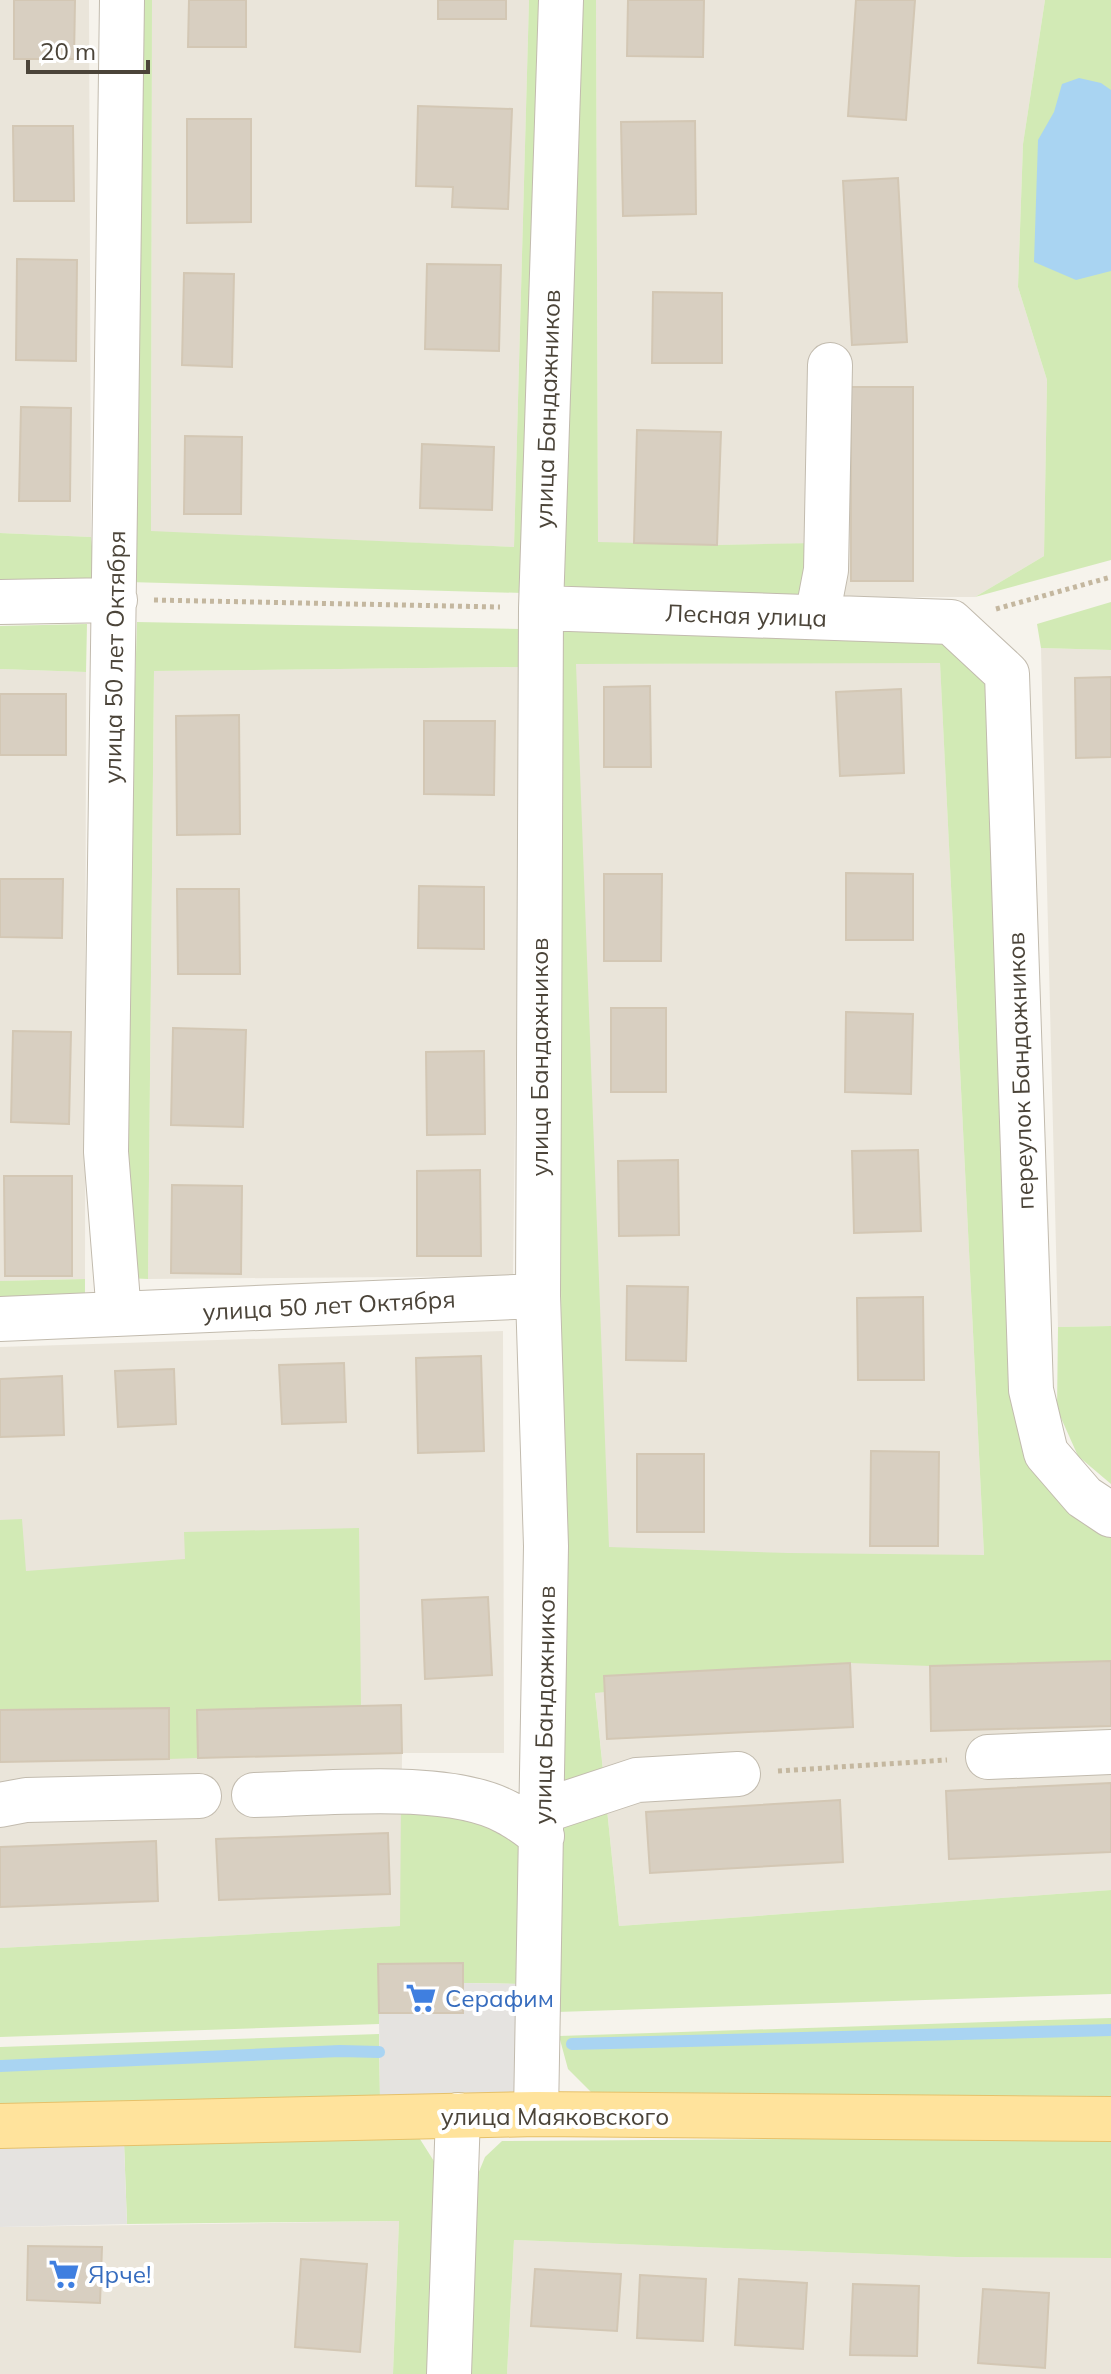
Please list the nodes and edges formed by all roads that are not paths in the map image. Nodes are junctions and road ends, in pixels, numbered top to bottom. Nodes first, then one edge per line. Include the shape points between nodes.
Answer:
1 (122, 0) edge
2 (561, 0) edge
3 (830, 365) dead end
4 (115, 600) junction
5 (0, 602) edge
6 (541, 608) junction
7 (817, 617) junction
8 (951, 622) joint
9 (538, 1296) junction
10 (119, 1314) junction
11 (0, 1319) edge
12 (1111, 1515) edge
13 (1111, 1752) edge
14 (988, 1757) road end
15 (738, 1774) road end
16 (254, 1795) dead end
17 (199, 1796) dead end
18 (0, 1805) edge
19 (543, 1824) junction
20 (536, 2114) junction
21 (458, 2115) junction
22 (1111, 2119) edge
23 (0, 2126) edge
24 (449, 2374) edge

1 - 4 street, улица 50 лет Октября
2 - 6 street, улица Бандажников
3 - 7 street via 826,570
4 - 5 street
4 - 10 street, улица 50 лет Октября via 106,1152
6 - 7 street, Лесная улица
6 - 9 street, улица Бандажников
7 - 8 street, Лесная улица
8 - 12 street, переулок Бандажников via 1007,674 1031,1390 1046,1453 1084,1497
9 - 10 street, улица 50 лет Октября
9 - 19 street, улица Бандажников via 546,1546
10 - 11 street, улица 50 лет Октября
13 - 14 street
15 - 19 street via 637,1780
16 - 19 street via 412,1792 461,1797
17 - 18 street
19 - 20 street, улица Бандажников
20 - 21 main road, улица Маяковского
20 - 22 main road, улица Маяковского
21 - 23 main road, улица Маяковского
21 - 24 street

